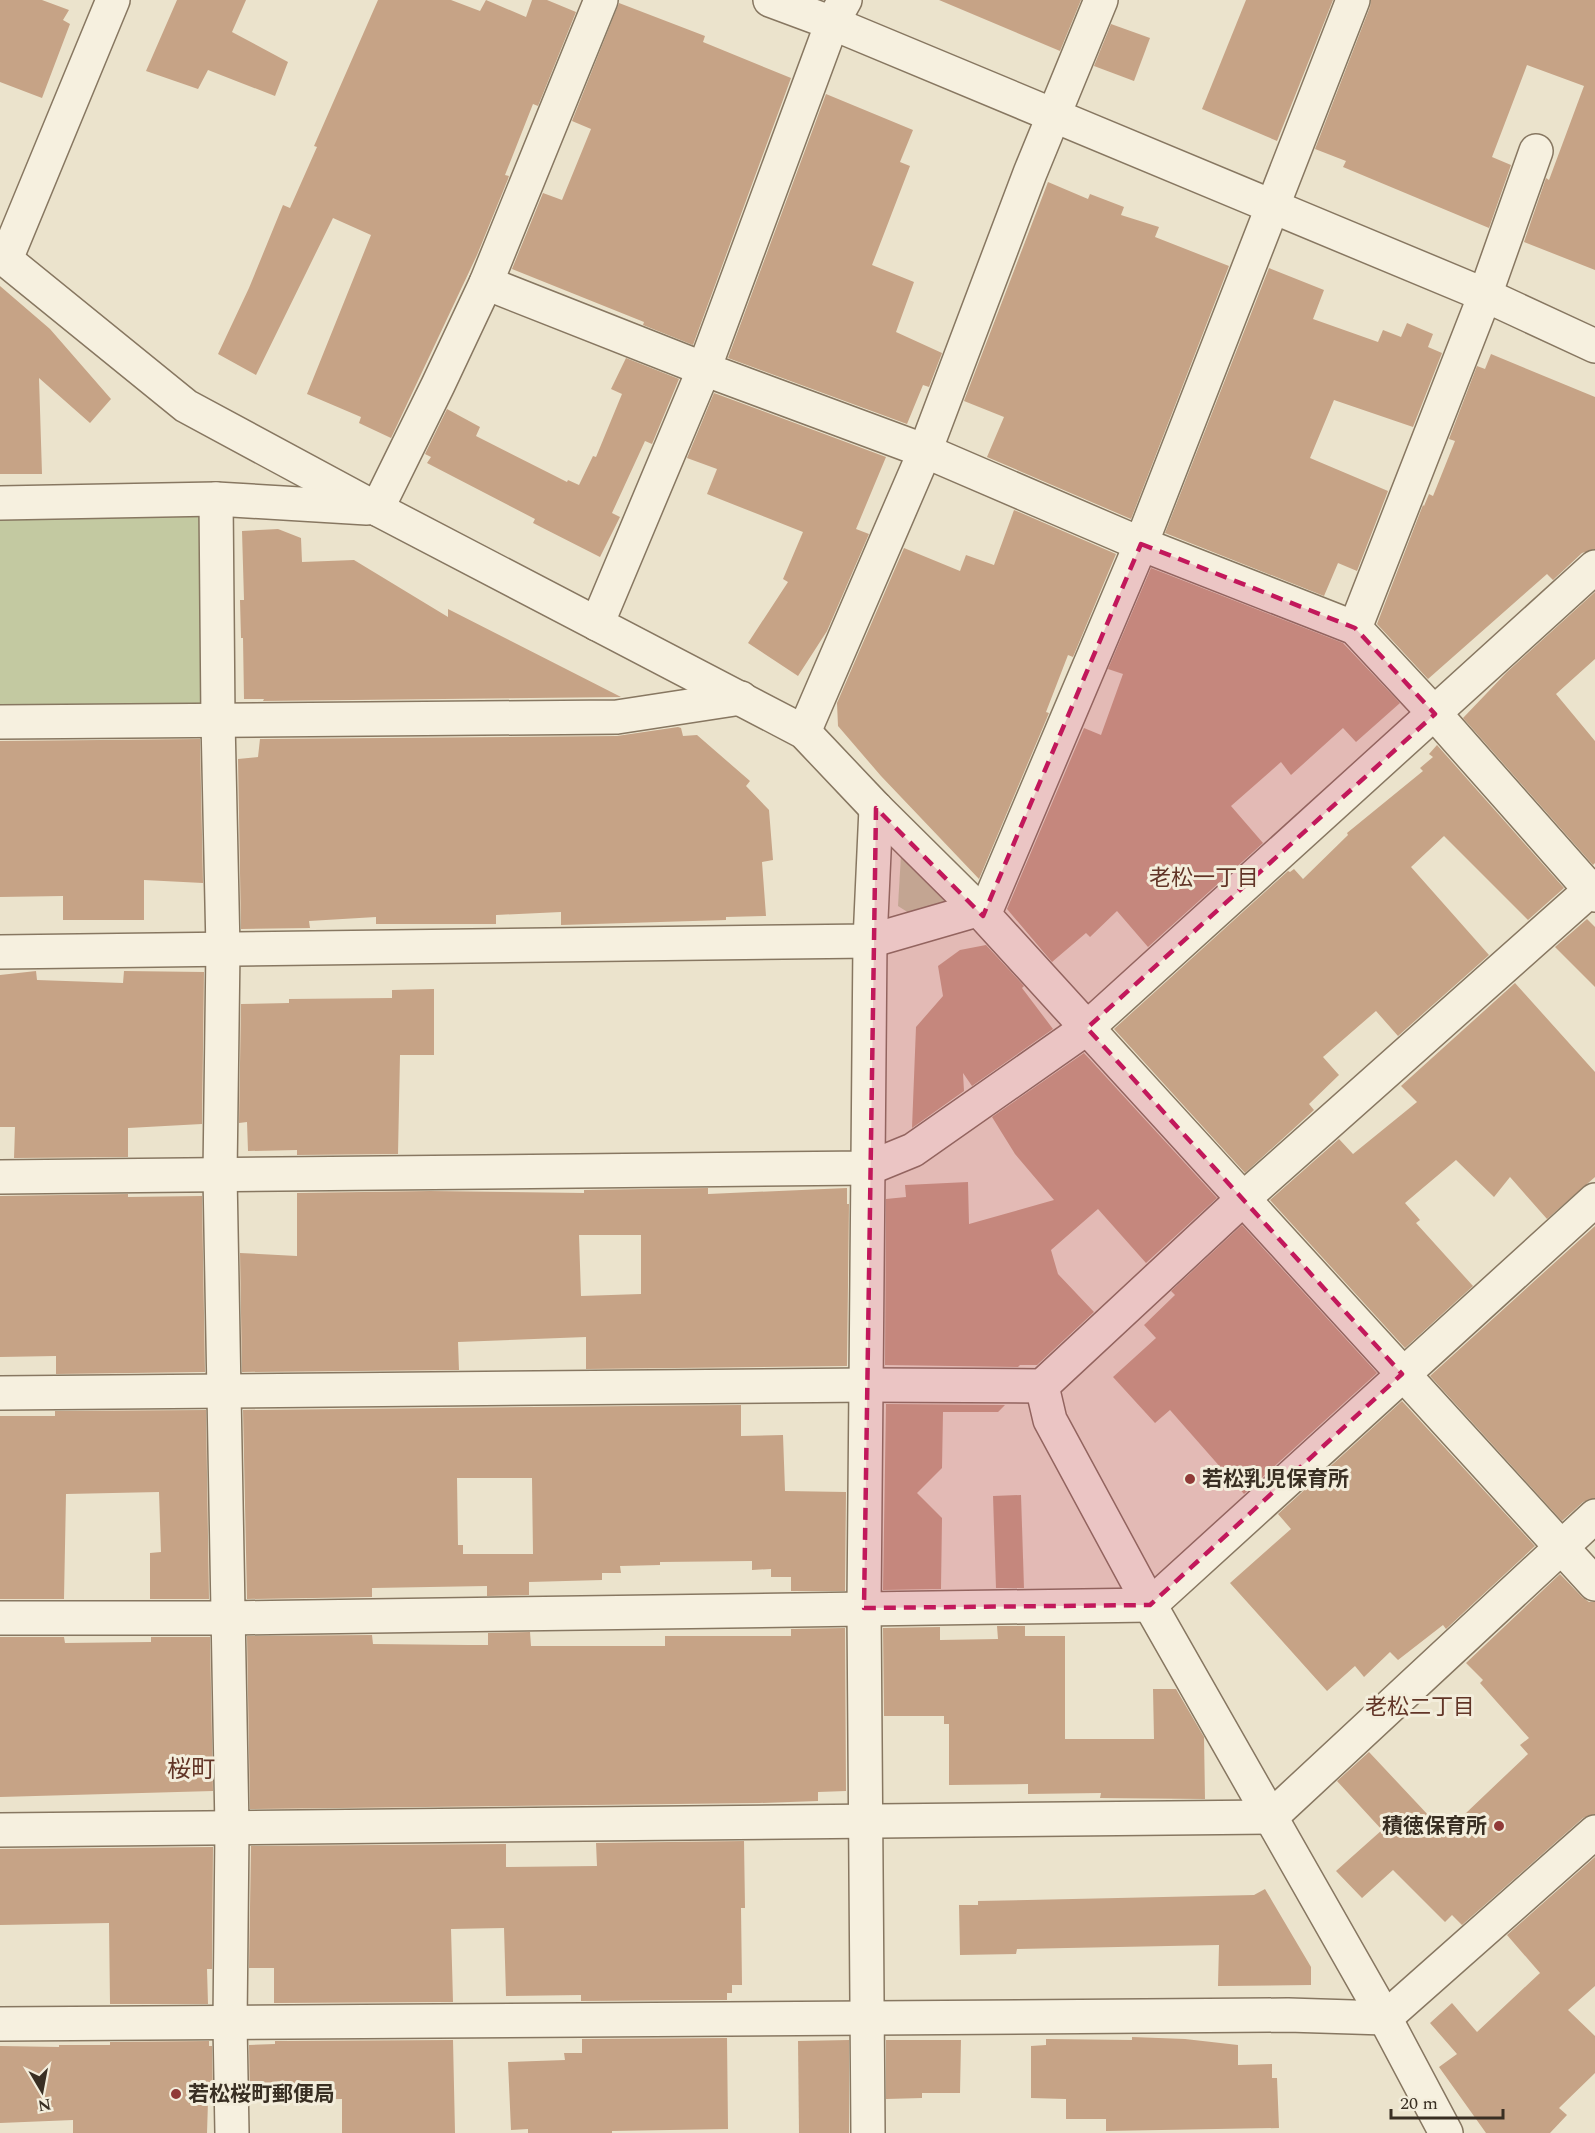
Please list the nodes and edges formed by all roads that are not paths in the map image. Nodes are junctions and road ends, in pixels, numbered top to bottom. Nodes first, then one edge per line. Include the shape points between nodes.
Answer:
1 (113, 0) edge
2 (601, 0) edge
3 (770, 0) edge
4 (1101, 0) edge
5 (1353, 0) edge
6 (839, 11) edge
7 (1054, 116) junction
8 (1536, 151) dead end
9 (1271, 207) junction
10 (3, 257) edge
11 (486, 283) junction
12 (1485, 295) junction
13 (1595, 346) edge
14 (704, 369) junction
15 (925, 451) junction
16 (216, 499) junction
17 (0, 503) edge
18 (377, 509) junction
19 (1141, 544) junction
20 (1595, 567) edge
21 (597, 624) junction
22 (1355, 628) junction
23 (741, 698) junction
24 (1435, 714) junction
25 (218, 720) junction
26 (0, 722) edge
27 (804, 732) junction
28 (876, 808) junction
29 (1594, 890) edge
30 (981, 912) junction
31 (870, 942) junction
32 (223, 949) junction
33 (0, 952) edge
34 (1088, 1028) junction
35 (869, 1168) junction
36 (220, 1175) junction
37 (0, 1177) edge
38 (1243, 1199) junction
39 (1595, 1200) edge
40 (1402, 1374) junction
41 (867, 1384) junction
42 (1042, 1386) junction
43 (225, 1392) junction
44 (0, 1393) edge
45 (1595, 1516) edge
46 (1561, 1548) junction
47 (1595, 1584) edge
48 (1150, 1605) junction
49 (864, 1608) junction
50 (0, 1618) edge
51 (229, 1618) junction
52 (1271, 1817) junction
53 (867, 1823) junction
54 (232, 1829) junction
55 (0, 1830) edge
56 (1595, 1832) edge
57 (1385, 2018) junction
58 (866, 2019) junction
59 (0, 2024) edge
60 (230, 2024) junction
61 (232, 2133) edge
62 (868, 2133) edge
63 (1446, 2133) edge

1 - 10 street
2 - 11 street
3 - 6 street
4 - 7 street
5 - 9 street
6 - 7 street
6 - 14 street
7 - 9 street
7 - 15 street
8 - 12 street
9 - 12 street
9 - 19 street
10 - 18 street via 186,406
11 - 14 street
11 - 18 street
12 - 13 street
12 - 22 street
14 - 15 street
14 - 21 street
15 - 19 street
15 - 27 street
16 - 17 street
16 - 18 street
16 - 25 street
18 - 21 street
19 - 22 street
19 - 30 street
20 - 24 street
21 - 23 street
22 - 24 street
23 - 25 street via 616,717
23 - 27 street
24 - 29 street
24 - 34 street
25 - 26 street
25 - 32 street
27 - 28 street
28 - 30 street
28 - 31 street
29 - 38 street
30 - 31 street
30 - 34 street
31 - 32 street
31 - 35 street
32 - 33 street
32 - 36 street
34 - 35 street via 913,1150
34 - 38 street
35 - 36 street
35 - 41 street
36 - 37 street
36 - 43 street
38 - 40 street
38 - 42 street
39 - 40 street
40 - 46 street
40 - 48 street
41 - 42 street
41 - 43 street
41 - 49 street
42 - 48 street via 1050,1420
43 - 44 street
43 - 51 street
45 - 46 street
46 - 47 street
46 - 52 street
48 - 49 street
48 - 52 street
49 - 51 street
49 - 53 street
50 - 51 street
51 - 54 street
52 - 53 street
52 - 57 street
53 - 54 street
53 - 58 street
54 - 55 street
54 - 60 street
56 - 57 street
57 - 58 street via 1288,2015
57 - 63 street
58 - 60 street
58 - 62 street
59 - 60 street
60 - 61 street

